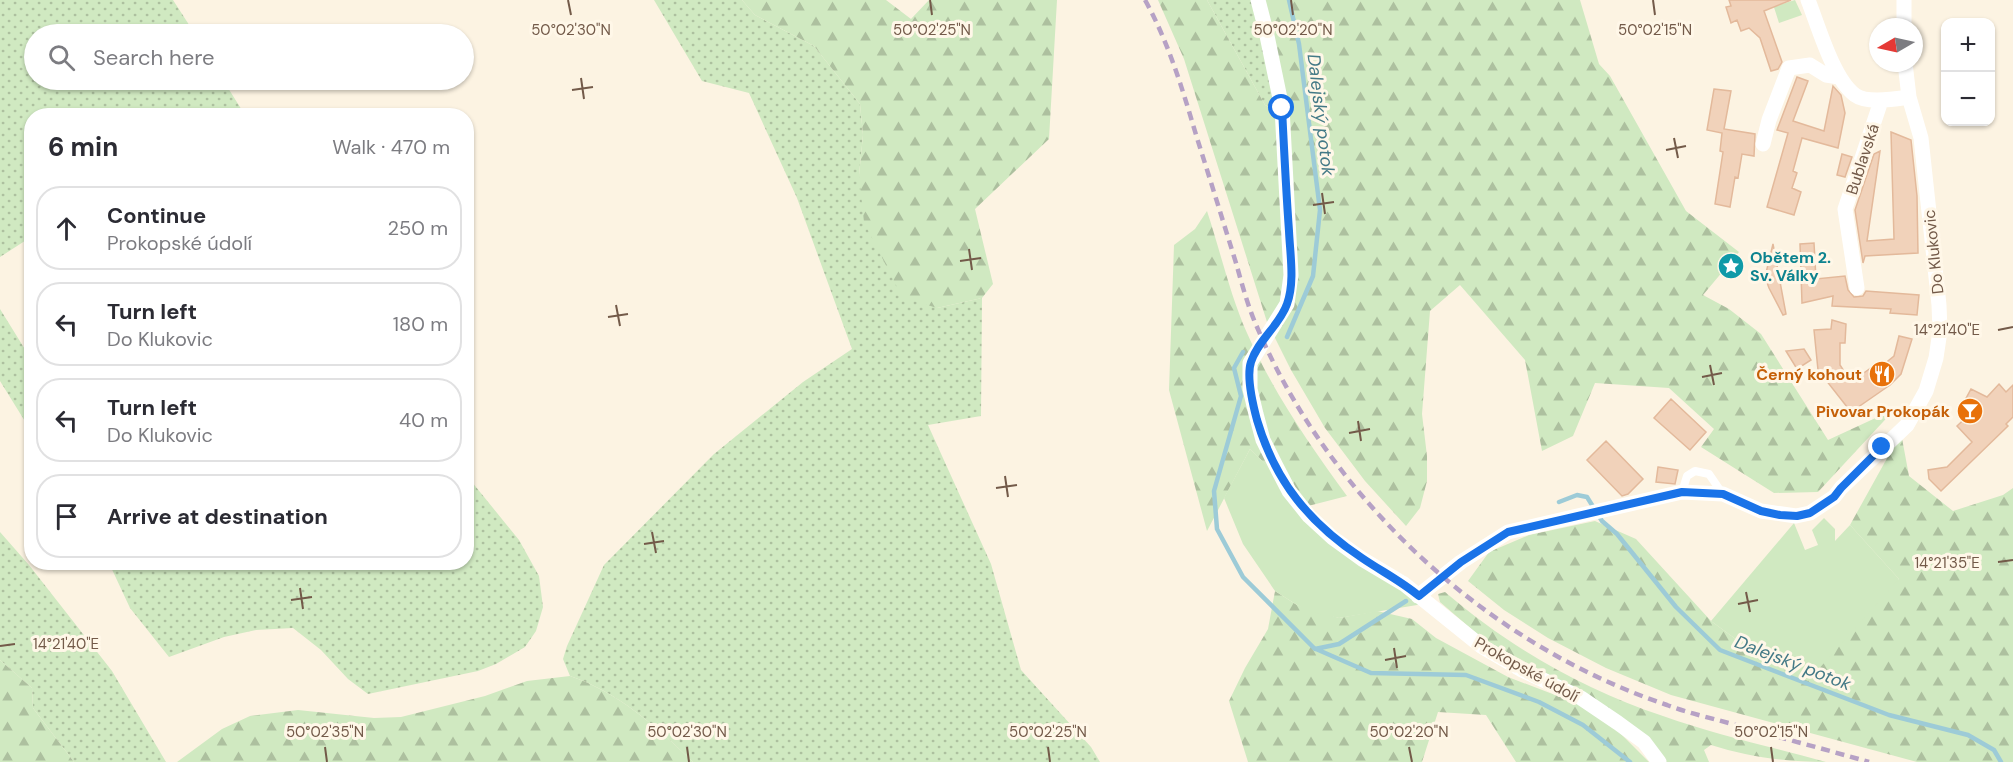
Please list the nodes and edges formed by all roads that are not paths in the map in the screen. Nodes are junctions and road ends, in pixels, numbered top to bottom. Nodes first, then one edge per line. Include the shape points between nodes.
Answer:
1 (1258, 0) edge
2 (1808, 0) edge
3 (1904, 0) edge
4 (1904, 18) edge
5 (1906, 72) edge
6 (1839, 77) junction
7 (1909, 97) junction
8 (1881, 101) junction
9 (1763, 144) dead end
10 (1857, 288) dead end
11 (1682, 492) junction
12 (1723, 494) junction
13 (1419, 596) junction
14 (1659, 762) edge

1 - 13 street, Prokopské údolí via 1282,108 1291,275 1287,304 1250,363 1250,389 1263,440 1289,491 1309,516 1362,559
2 - 6 street
3 - 4 street
5 - 7 street, Do Klukovic
6 - 8 street via 1856,96
6 - 9 street via 1826,75 1810,65 1789,68
7 - 8 street
7 - 12 street, Do Klukovic via 1921,138 1939,305 1936,358 1926,391 1907,425 1834,497 1810,513 1797,516 1761,511
8 - 10 street, Bublavská via 1845,209
11 - 12 street, Do Klukovic
11 - 12 lane via 1687,476 1695,471 1709,474
11 - 13 street, Do Klukovic via 1508,532 1461,562
13 - 14 street, Prokopské údolí via 1481,646 1581,698 1618,723 1644,742

